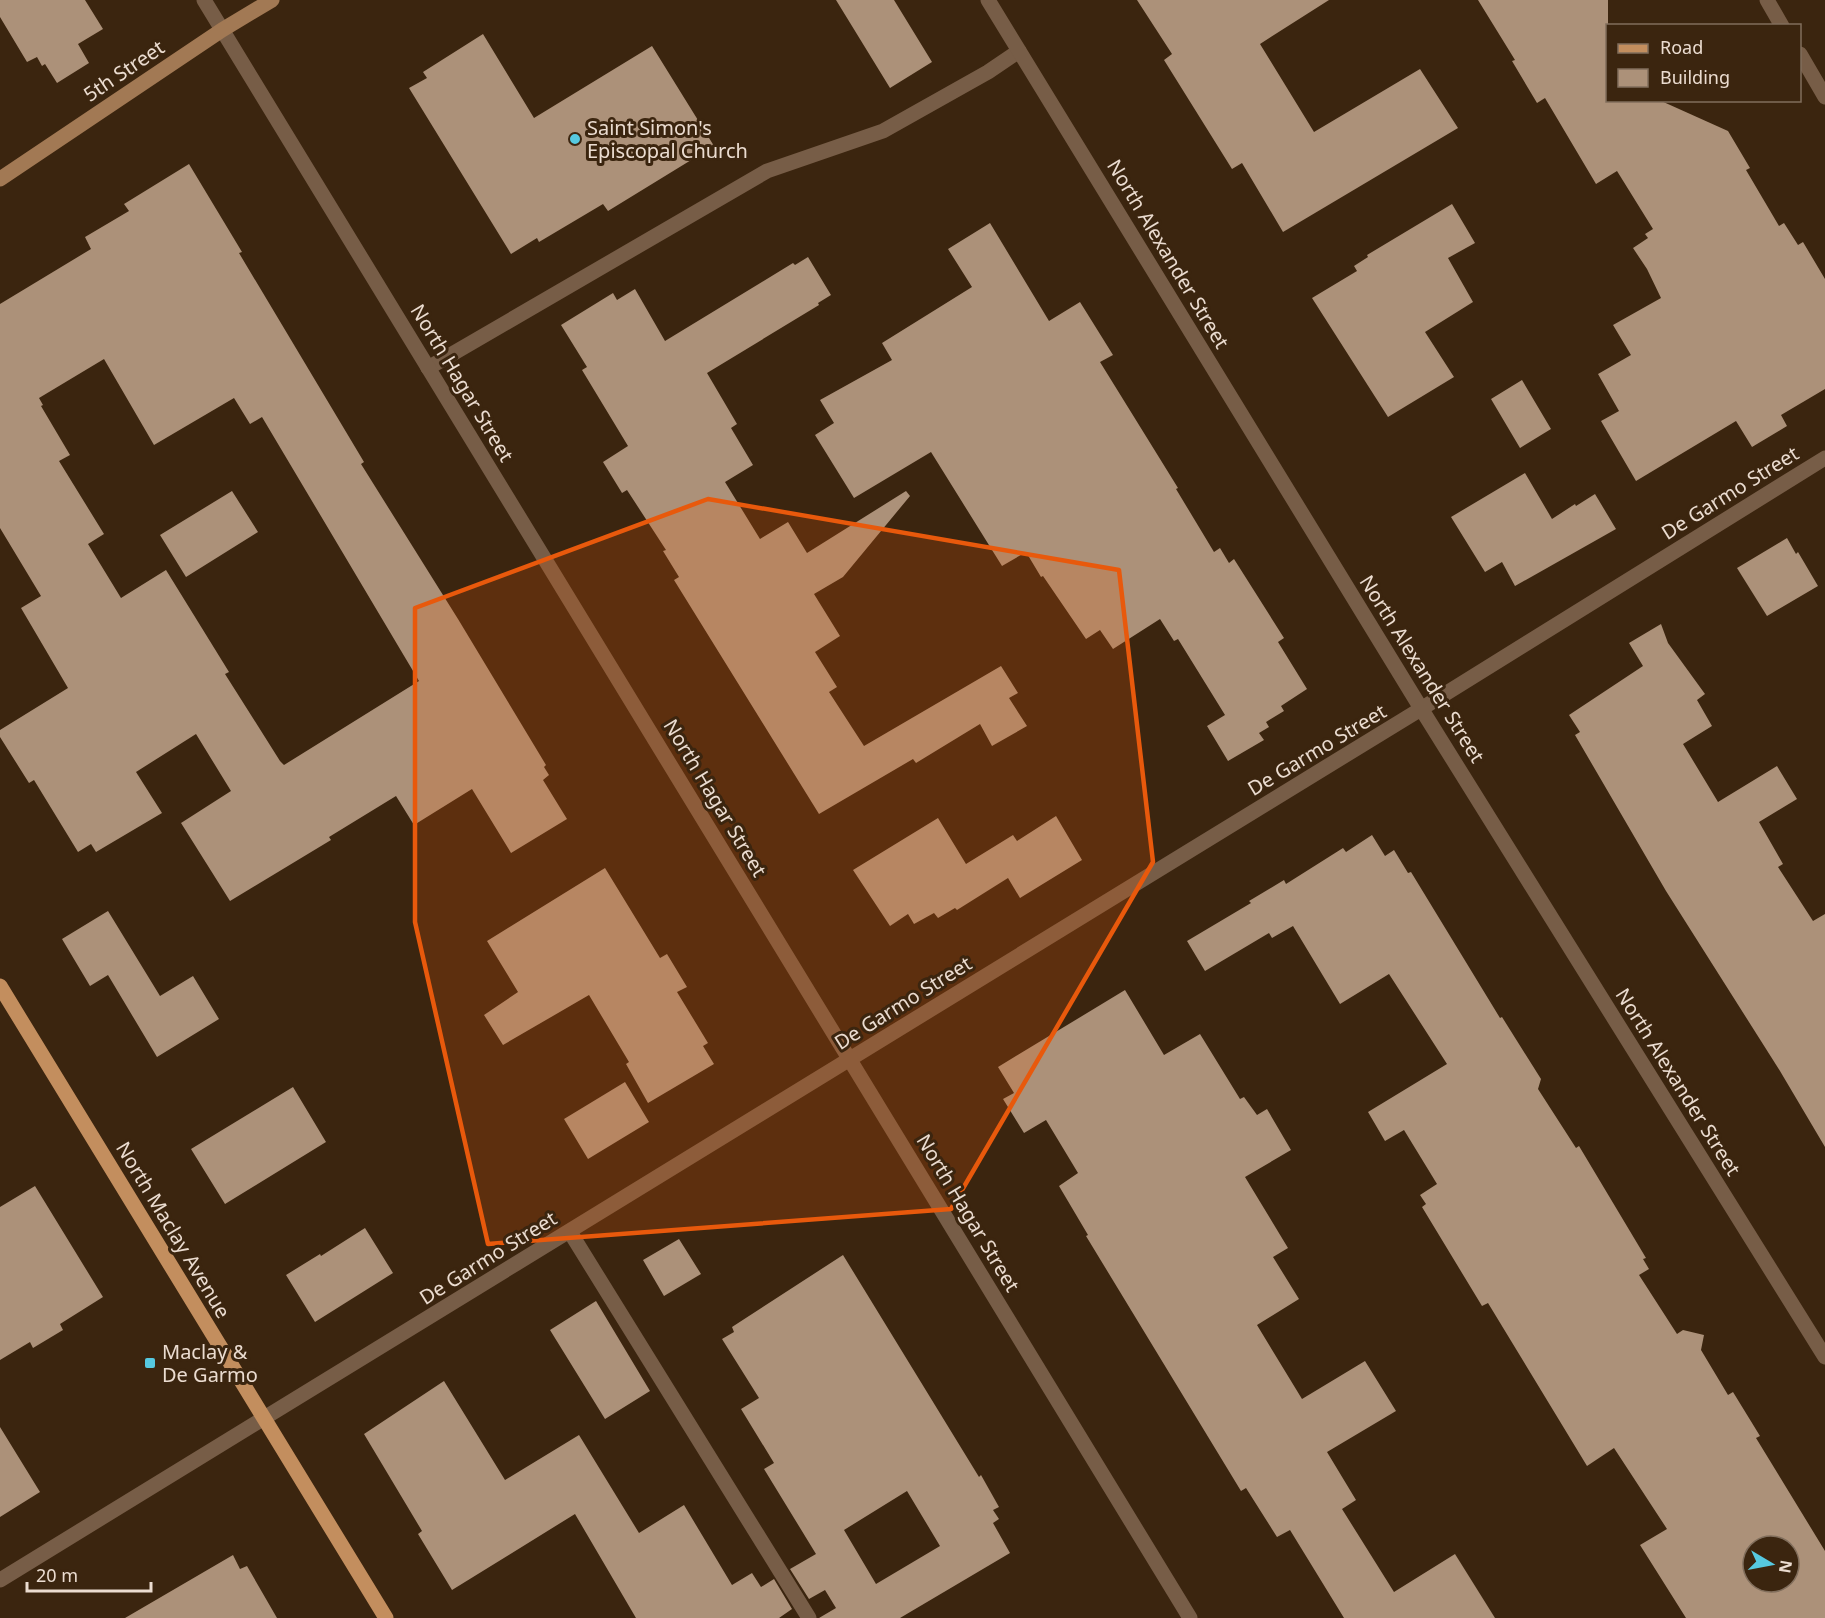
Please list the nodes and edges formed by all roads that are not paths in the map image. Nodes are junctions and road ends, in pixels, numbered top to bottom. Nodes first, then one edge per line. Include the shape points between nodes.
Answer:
1 (204, 0) edge
2 (272, 0) edge
3 (988, 0) edge
4 (1767, 0) edge
5 (1781, 24) edge
6 (222, 30) junction
7 (1019, 51) junction
8 (1801, 56) edge
9 (1825, 97) edge
10 (0, 179) edge
11 (428, 368) junction
12 (1825, 459) edge
13 (1422, 710) junction
14 (0, 986) edge
15 (850, 1060) junction
16 (570, 1232) junction
17 (1825, 1357) edge
18 (265, 1420) junction
19 (0, 1580) edge
20 (386, 1618) edge
21 (809, 1618) edge
22 (1190, 1618) edge

1 - 6 street, North Hagar Street
2 - 6 street, 5th Street
3 - 7 street, North Alexander Street
4 - 5 street
6 - 10 street, 5th Street
6 - 11 street, North Hagar Street
7 - 11 street via 883,130 767,171
7 - 13 street, North Alexander Street
8 - 9 street
11 - 15 street, North Hagar Street
12 - 13 street, De Garmo Street
13 - 15 street, De Garmo Street
13 - 17 street, North Alexander Street
14 - 18 main road, North Maclay Avenue
15 - 16 street, De Garmo Street
15 - 22 street, North Hagar Street
16 - 18 street, De Garmo Street
16 - 21 street
18 - 19 street, De Garmo Street
18 - 20 main road, North Maclay Avenue

